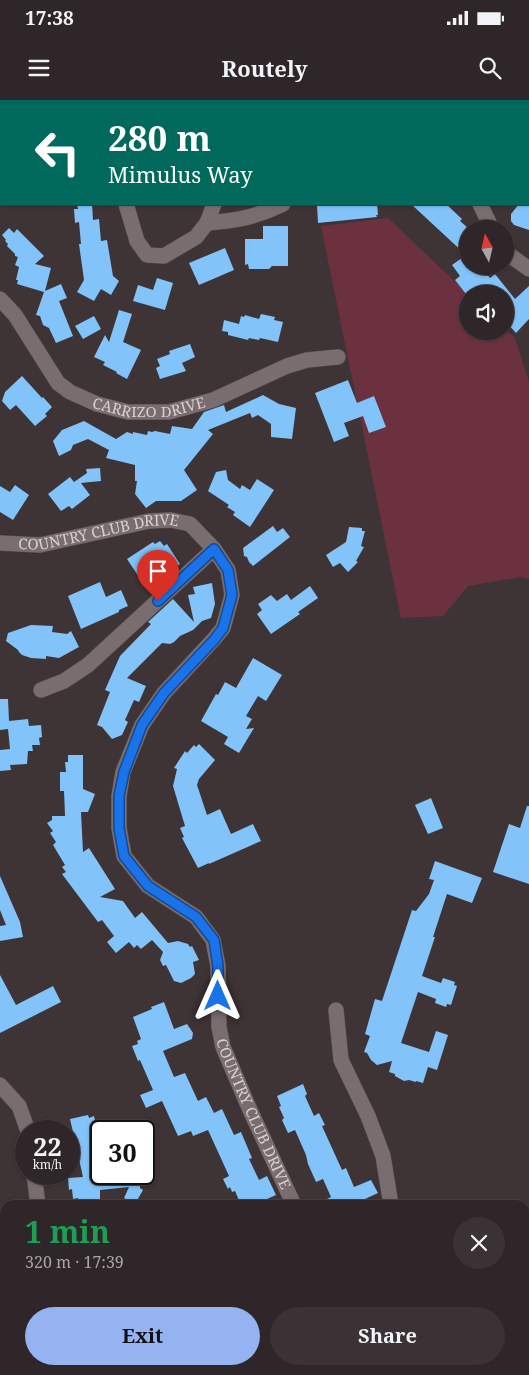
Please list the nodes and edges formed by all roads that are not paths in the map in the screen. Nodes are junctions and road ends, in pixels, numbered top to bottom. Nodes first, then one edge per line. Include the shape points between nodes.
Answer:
1 (126, 205) edge
2 (214, 205) edge
3 (281, 205) edge
4 (480, 205) edge
5 (488, 220) edge
6 (207, 223) junction
7 (514, 258) edge
8 (529, 268) edge
9 (0, 299) edge
10 (338, 357) dead end
11 (0, 543) edge
12 (214, 549) junction
13 (42, 690) dead end
14 (336, 1010) dead end
15 (0, 1085) edge
16 (24, 1120) edge
17 (35, 1185) edge
18 (37, 1200) edge
19 (292, 1200) edge
20 (390, 1200) edge

1 - 6 street via 137,240 148,255 164,256 196,237
2 - 6 street
3 - 6 street via 266,213 234,221
4 - 5 street
7 - 8 street
9 - 10 street, CARRIZO DRIVE via 15,315 58,383 97,404 128,412 169,412 213,400 287,366
11 - 12 street, COUNTRY CLUB DRIVE via 40,545 149,521 170,520 190,524
12 - 13 street via 88,665 64,681
12 - 19 street, COUNTRY CLUB DRIVE via 228,570 232,595 223,628 164,693 142,725 124,772 119,796 119,828 124,856 148,886 196,917 214,940 223,1047
14 - 20 street via 341,1060 383,1156
15 - 16 street via 19,1106
17 - 18 street

